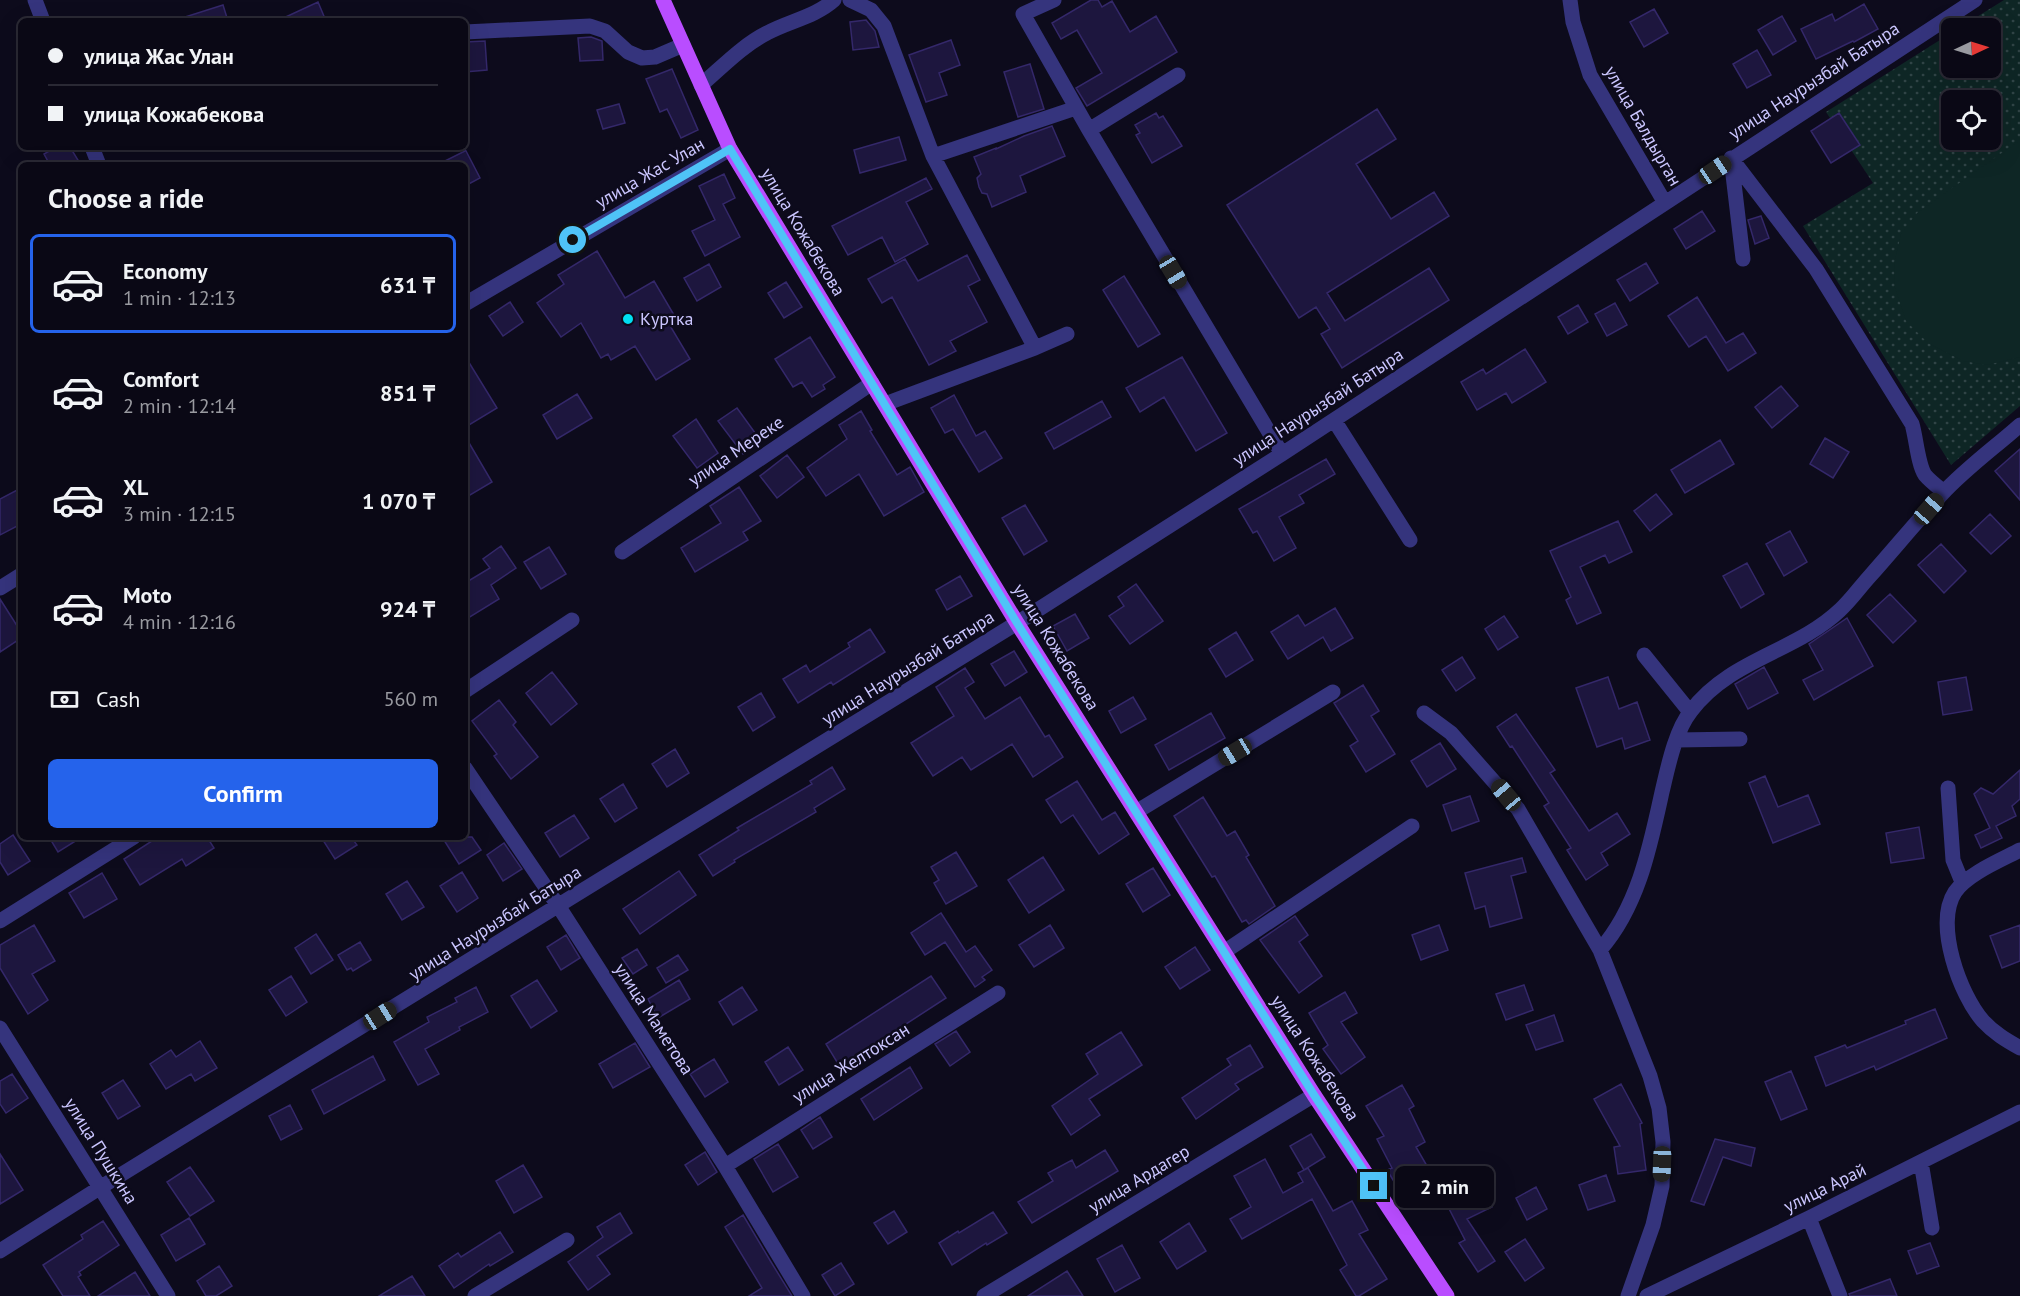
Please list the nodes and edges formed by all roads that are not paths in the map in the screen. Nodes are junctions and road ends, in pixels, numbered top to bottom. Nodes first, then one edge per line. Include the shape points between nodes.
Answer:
1 (34, 0) edge
2 (663, 0) edge
3 (834, 0) edge
4 (850, 0) edge
5 (1054, 0) edge
6 (1570, 0) edge
7 (1975, 0) edge
8 (42, 18) edge
9 (468, 32) edge
10 (683, 45) junction
11 (1178, 75) dead end
12 (701, 85) junction
13 (1076, 108) junction
14 (1089, 130) junction
15 (730, 149) junction
16 (933, 156) junction
17 (1731, 158) junction
18 (1665, 203) junction
19 (1743, 259) dead end
20 (468, 302) edge
21 (1067, 334) dead end
22 (1035, 348) junction
23 (872, 382) junction
24 (885, 404) junction
25 (1334, 420) junction
26 (2020, 425) edge
27 (1282, 454) junction
28 (1944, 492) junction
29 (1410, 540) dead end
30 (622, 552) dead end
31 (18, 576) edge
32 (0, 588) edge
33 (572, 620) dead end
34 (1017, 623) junction
35 (1644, 655) dead end
36 (468, 689) edge
37 (1333, 693) dead end
38 (1690, 712) junction
39 (1424, 713) dead end
40 (1740, 739) dead end
41 (1677, 740) junction
42 (468, 772) edge
43 (1948, 788) dead end
44 (1136, 812) junction
45 (1412, 826) dead end
46 (129, 840) edge
47 (2020, 849) edge
48 (1962, 882) junction
49 (559, 907) junction
50 (0, 921) edge
51 (1599, 950) junction
52 (1224, 952) junction
53 (998, 993) dead end
54 (0, 1028) edge
55 (2020, 1048) edge
56 (1314, 1095) junction
57 (2020, 1112) edge
58 (1921, 1162) junction
59 (725, 1166) junction
60 (101, 1187) junction
61 (1809, 1218) junction
62 (1932, 1228) dead end
63 (567, 1240) dead end
64 (0, 1251) edge
65 (168, 1296) edge
66 (476, 1296) edge
67 (803, 1296) edge
68 (984, 1296) edge
69 (1447, 1296) edge
70 (1628, 1296) edge
71 (1647, 1296) edge
72 (1840, 1296) edge

1 - 8 street
2 - 10 main road, улица Кожабекова
3 - 12 street via 824,9 748,45
4 - 16 street via 871,10 884,26
5 - 13 street via 1023,14
6 - 18 street, улица Балдырган via 1590,75
7 - 17 street, улица Наурызбай Батыра
9 - 10 street via 590,26 605,31 628,52 642,58
10 - 12 main road, улица Кожабекова
11 - 14 street
12 - 15 main road, улица Кожабекова
13 - 14 street
13 - 16 street
14 - 27 street
15 - 20 street, улица Жас Улан
15 - 23 main road, улица Кожабекова
16 - 22 street
17 - 18 street, улица Наурызбай Батыра
17 - 19 street
17 - 28 street via 1816,269 1912,423 1925,475
18 - 25 street, улица Наурызбай Батыра
21 - 22 street
22 - 24 street
23 - 24 main road, улица Кожабекова
23 - 30 street, улица Мереке
24 - 34 main road, улица Кожабекова
25 - 27 street, улица Наурызбай Батыра
25 - 29 street
26 - 28 street
27 - 34 street, улица Наурызбай Батыра
28 - 38 street via 1840,611 1814,630 1733,672 1708,691
31 - 32 street
33 - 36 street
34 - 44 main road, улица Кожабекова
34 - 49 street, улица Наурызбай Батыра
35 - 38 street
37 - 44 street
38 - 41 street
39 - 51 street via 1451,733 1518,809
40 - 41 street
41 - 51 street via 1633,898 1615,933
42 - 49 street, улица Маметова
43 - 48 street via 1953,860
44 - 52 main road, улица Кожабекова
45 - 52 street
46 - 50 street
47 - 48 street
48 - 55 street via 1953,895 1948,918 1951,957 1961,984 1982,1019 2000,1037
49 - 59 street, улица Маметова
49 - 60 street, улица Наурызбай Батыра
51 - 70 street via 1650,1076 1664,1142 1662,1186 1653,1226
52 - 56 main road, улица Кожабекова
53 - 59 street, улица Желтоксан
54 - 60 street, улица Пушкина
56 - 68 street, улица Ардагер
56 - 69 main road, улица Кожабекова
57 - 58 street, улица Арай
58 - 61 street, улица Арай
58 - 62 street
59 - 67 street, улица Маметова
60 - 64 street, улица Наурызбай Батыра
60 - 65 street, улица Пушкина
61 - 71 street, улица Арай
61 - 72 street
63 - 66 street

